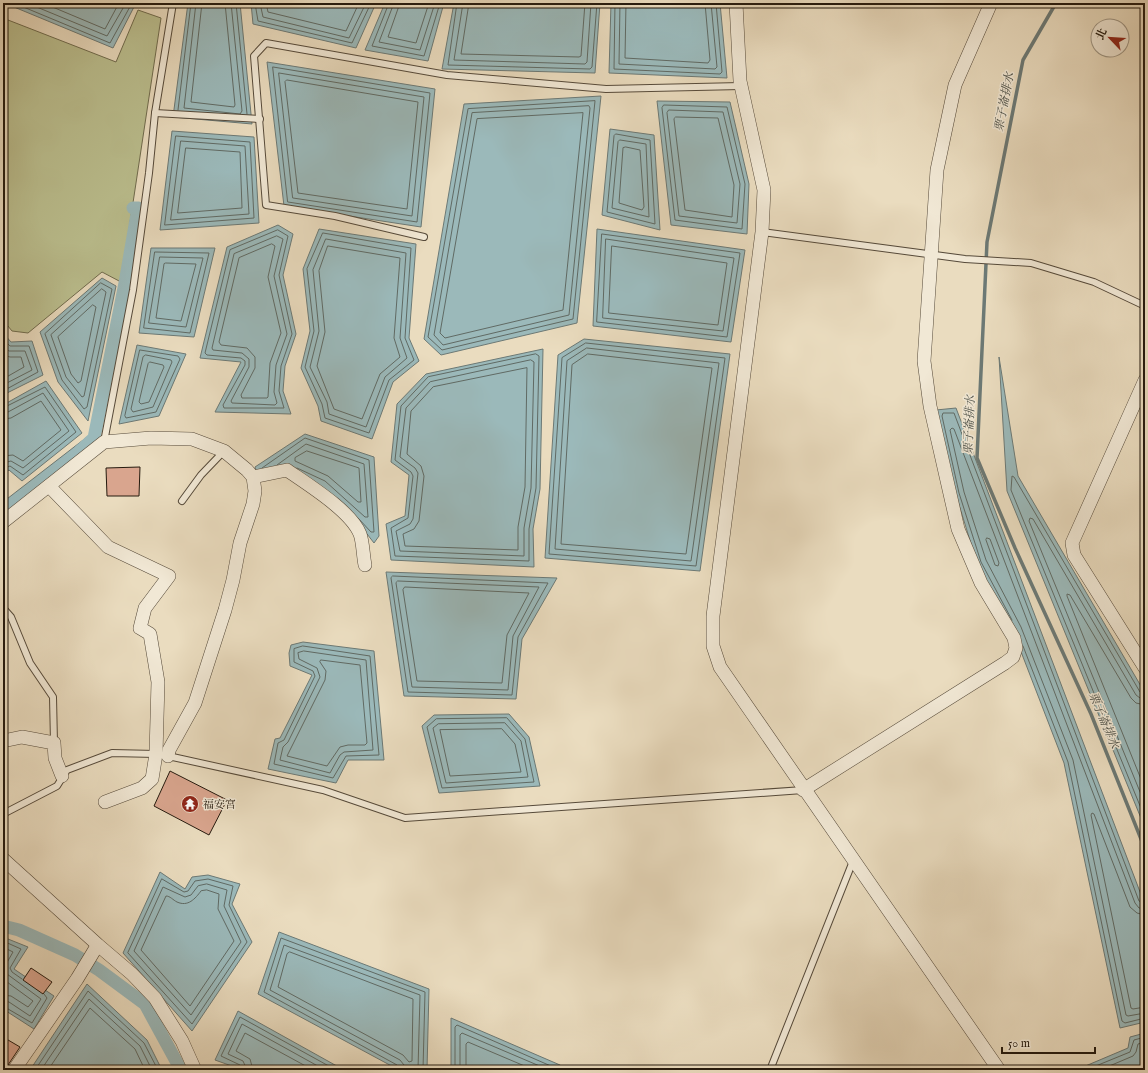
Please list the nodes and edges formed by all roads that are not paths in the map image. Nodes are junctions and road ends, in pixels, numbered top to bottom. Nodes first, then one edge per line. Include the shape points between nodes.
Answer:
1 (173, 3) edge
2 (736, 3) edge
3 (991, 3) edge
4 (741, 86) junction
5 (155, 113) junction
6 (260, 119) junction
7 (762, 232) junction
8 (424, 237) dead end
9 (933, 254) junction
10 (1145, 306) edge
11 (1145, 380) edge
12 (104, 442) junction
13 (224, 451) junction
14 (253, 477) junction
15 (50, 486) junction
16 (182, 501) dead end
17 (3, 522) edge
18 (365, 564) dead end
19 (3, 608) edge
20 (1145, 668) edge
21 (3, 741) edge
22 (54, 743) junction
23 (162, 755) junction
24 (62, 776) junction
25 (803, 790) junction
26 (105, 802) dead end
27 (3, 814) edge
28 (3, 859) edge
29 (853, 861) junction
30 (97, 946) dead end
31 (14, 1070) edge
32 (195, 1070) edge
33 (770, 1070) edge
34 (998, 1070) edge

1 - 5 lane
2 - 4 street
3 - 9 street via 955,85 937,170
4 - 6 lane via 606,89 447,75 266,43 254,56
4 - 7 street via 764,190
5 - 6 lane
5 - 12 lane via 150,173 133,290
6 - 8 lane via 266,205 335,216
7 - 9 lane
7 - 25 street via 713,616 713,646 720,667
9 - 10 lane via 965,259 1031,263 1094,282
9 - 25 street via 924,361 930,406 958,528 982,584 1014,638 1016,648 1013,657 1005,663
11 - 20 street via 1072,543 1074,554
12 - 13 street via 150,438 192,439
12 - 15 street
13 - 14 street
13 - 16 lane via 201,475
14 - 18 street via 287,470 321,493 343,511 360,533
14 - 23 street via 253,504 240,543 225,610 195,703 168,750
15 - 17 street
15 - 23 street via 108,547 169,576 145,608 140,628 150,634 158,682
19 - 22 lane via 11,617 30,662 53,697
21 - 22 street via 22,737
22 - 24 street via 55,758
23 - 24 lane via 112,753 67,770
23 - 25 lane via 323,790 405,818
23 - 26 street via 152,779 147,784
24 - 27 lane via 57,786
25 - 29 street
28 - 32 street via 132,974 155,998 182,1041
29 - 33 lane
29 - 34 street
30 - 31 street

